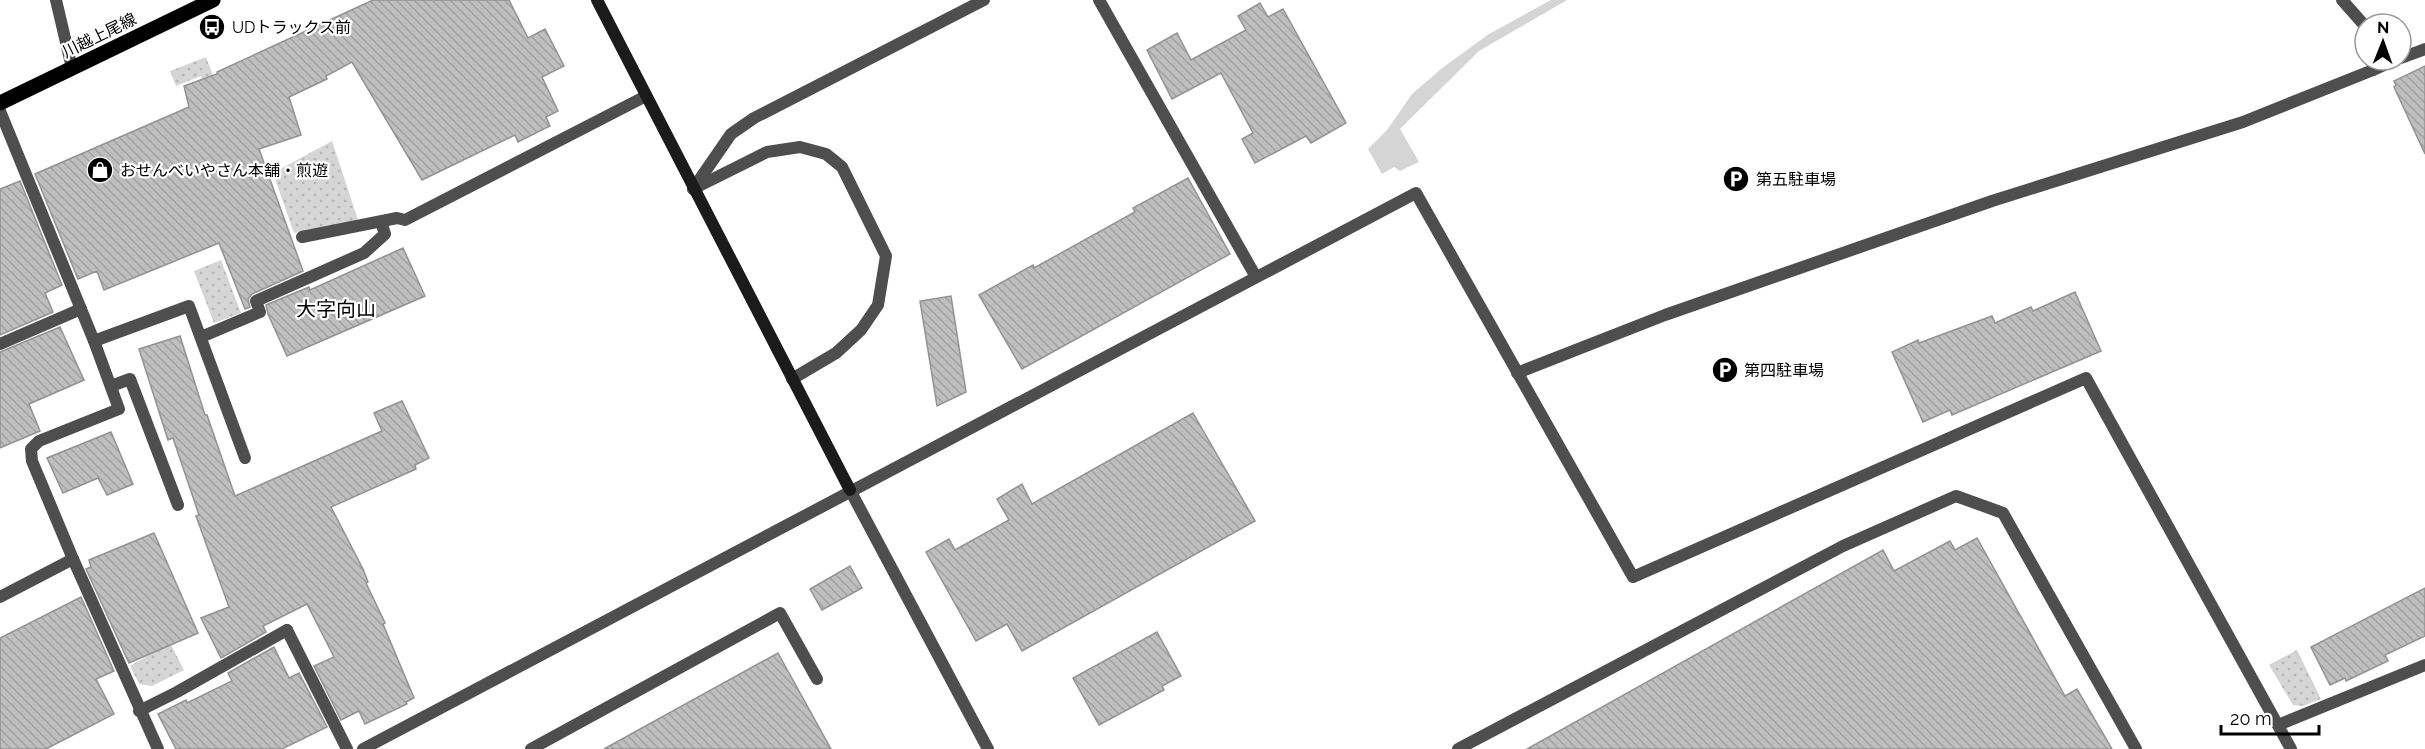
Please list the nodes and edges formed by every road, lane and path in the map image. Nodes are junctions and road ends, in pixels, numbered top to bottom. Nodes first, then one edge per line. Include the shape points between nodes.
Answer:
1 (56, 0) edge
2 (213, 0) edge
3 (597, 0) edge
4 (984, 0) edge
5 (1099, 0) edge
6 (2342, 0) edge
7 (2353, 12) edge
8 (72, 68) junction
9 (2368, 72) edge
10 (646, 96) junction
11 (0, 103) edge
12 (0, 111) edge
13 (693, 189) junction
14 (381, 222) junction
15 (302, 237) dead end
16 (1256, 277) junction
17 (81, 309) junction
18 (201, 337) junction
19 (94, 341) junction
20 (0, 344) edge
21 (1517, 373) junction
22 (792, 379) junction
23 (111, 386) junction
24 (245, 459) dead end
25 (850, 490) junction
26 (178, 505) dead end
27 (73, 559) junction
28 (0, 597) edge
29 (2425, 665) edge
30 (817, 679) dead end
31 (139, 711) junction
32 (2278, 725) junction
33 (158, 749) edge
34 (347, 749) edge
35 (363, 749) edge
36 (531, 749) edge
37 (987, 749) edge
38 (1458, 749) edge
39 (2136, 749) edge
40 (2291, 749) edge

1 - 8 street
2 - 8 main road, 川越上尾線
3 - 10 street
4 - 13 street via 754,118 731,134
5 - 16 street
6 - 7 street
8 - 11 main road, 川越上尾線
9 - 21 street via 2243,122 1992,201 1665,315
10 - 13 street
10 - 14 street via 405,220
12 - 17 street
13 - 22 street
13 - 22 street via 767,152 800,147 826,154 842,167 886,256 878,305 861,330 836,353
14 - 15 street
14 - 18 street via 385,234 364,253 256,301 260,312
16 - 21 street via 1416,193
16 - 25 street
17 - 19 street
17 - 20 street
18 - 19 street via 189,306
18 - 24 street
19 - 23 street
21 - 32 street via 1633,577 2086,378
22 - 25 street
23 - 26 street via 130,379
23 - 27 street via 120,409 39,441 31,449 32,461
25 - 35 street
25 - 37 street
27 - 28 street
27 - 31 street
29 - 32 street
30 - 36 street via 780,613
31 - 33 street
31 - 34 street via 287,630
32 - 40 street
38 - 39 street via 1843,546 1956,496 2003,513

